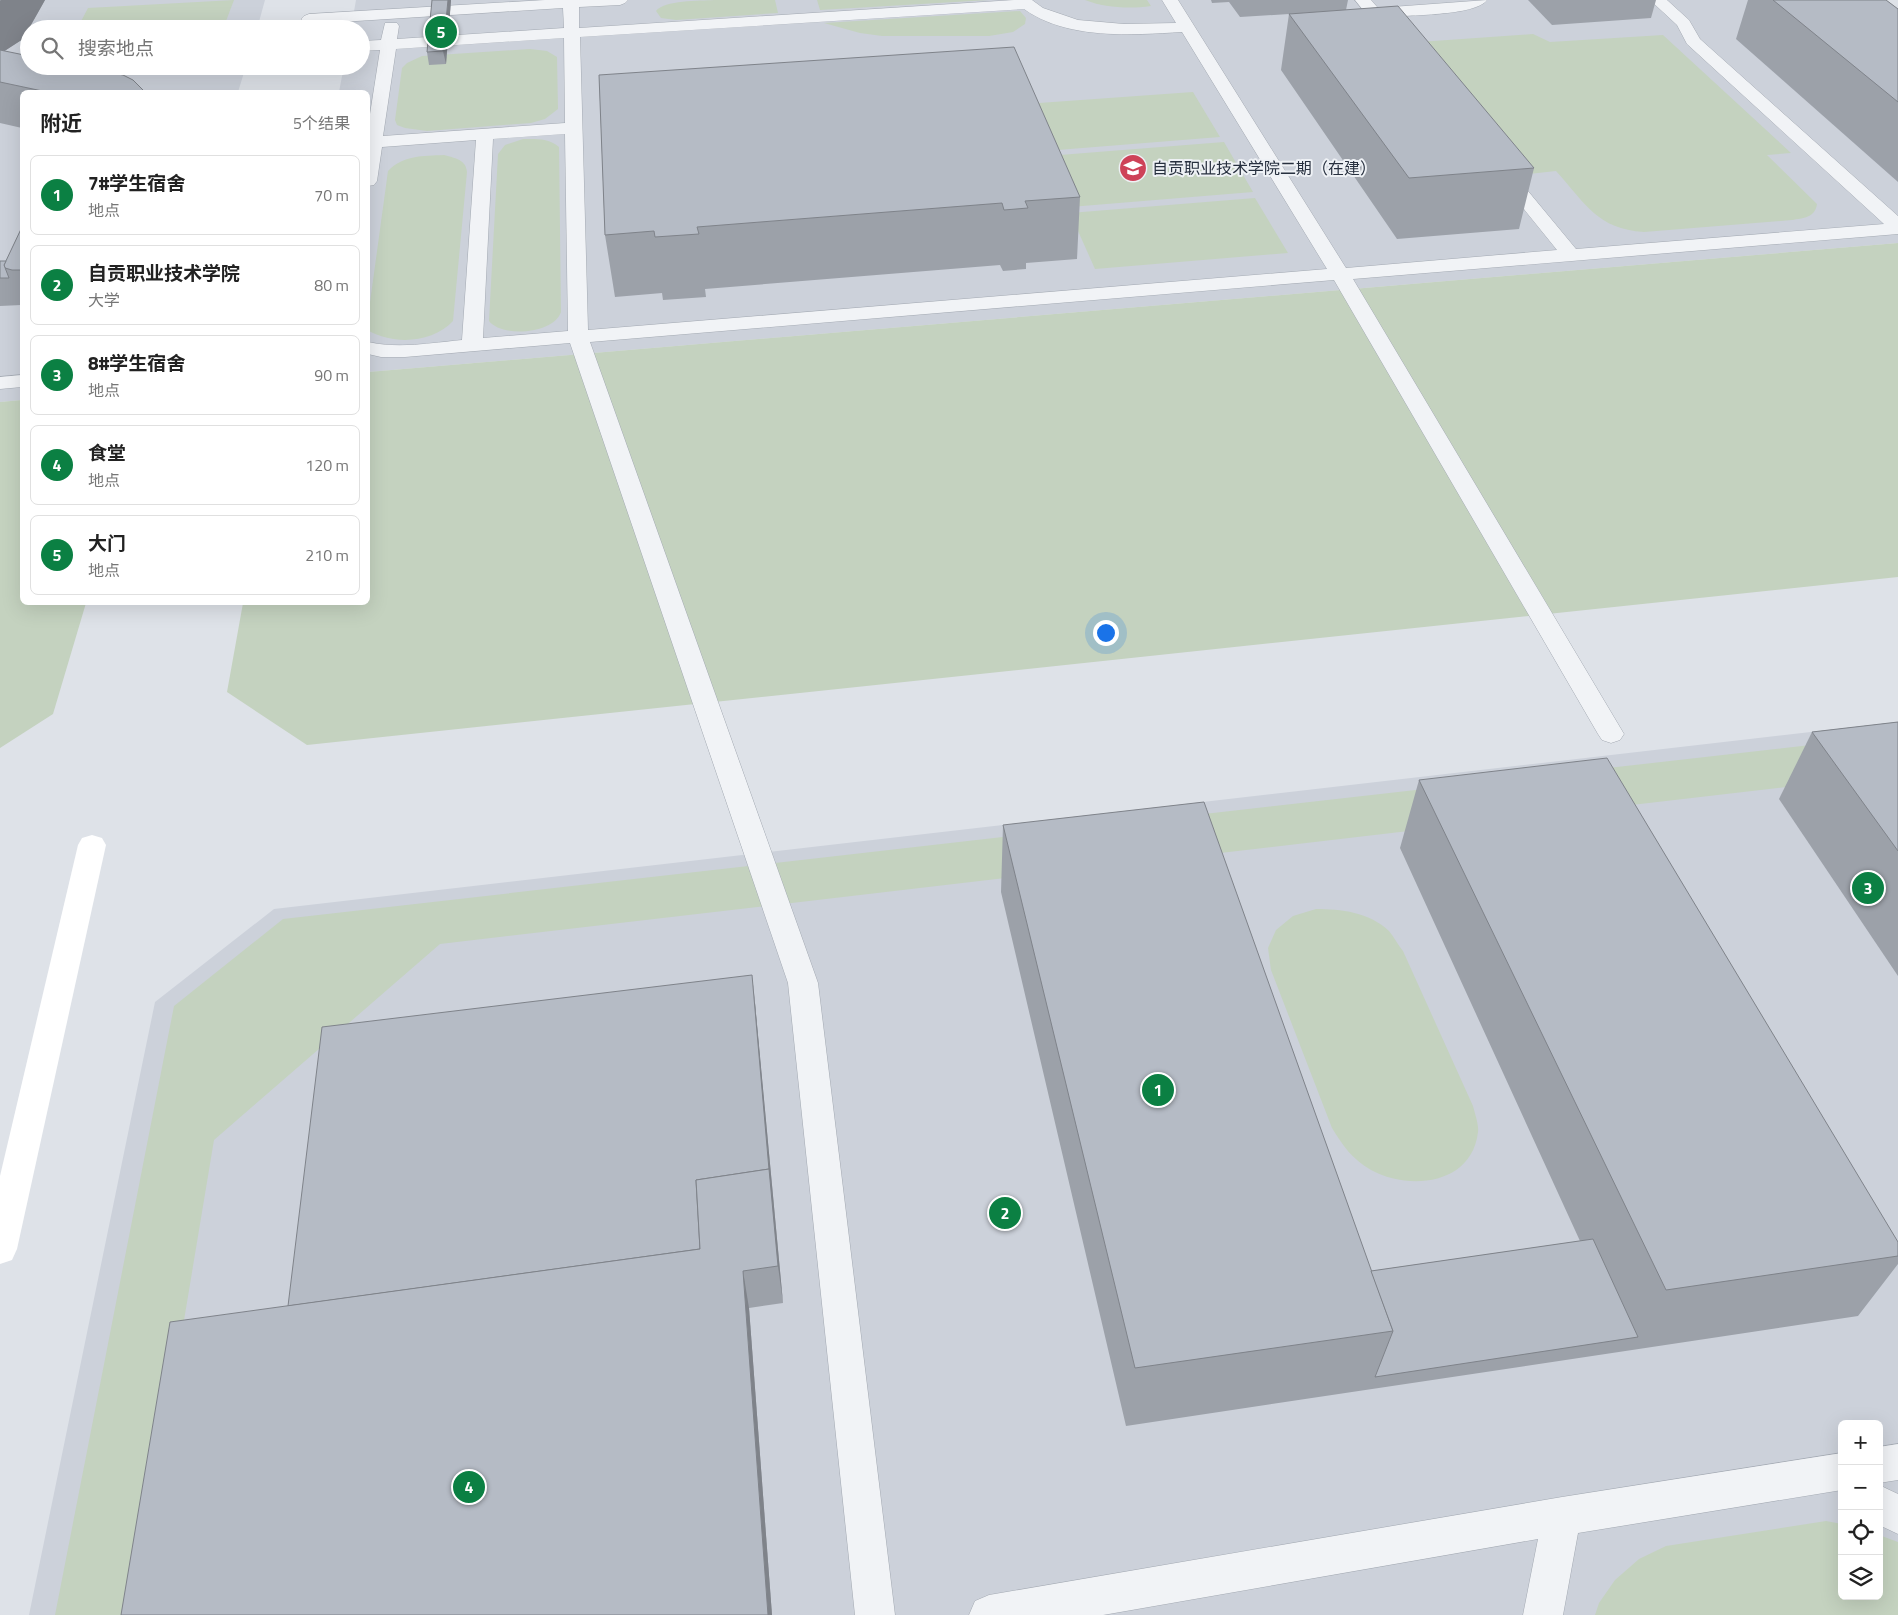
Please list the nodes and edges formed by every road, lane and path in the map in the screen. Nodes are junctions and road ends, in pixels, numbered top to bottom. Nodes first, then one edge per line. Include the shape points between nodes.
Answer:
1 (620, 0) edge
2 (1170, 0) edge
3 (1479, 0) edge
4 (1658, 0) edge
5 (1024, 2) edge
6 (571, 3) junction
7 (394, 7) edge
8 (1369, 7) edge
9 (308, 19) dead end
10 (1187, 27) junction
11 (388, 45) junction
12 (370, 46) edge
13 (1405, 51) edge
14 (574, 128) junction
15 (485, 134) junction
16 (373, 142) junction
17 (1491, 157) edge
18 (370, 165) edge
19 (1898, 227) edge
20 (1571, 255) junction
21 (1340, 274) junction
22 (578, 337) junction
23 (472, 346) junction
24 (370, 348) edge
25 (20, 380) edge
26 (0, 383) edge
27 (1611, 734) dead end
28 (92, 845) dead end
29 (0, 1249) edge
30 (1898, 1462) edge
31 (1883, 1464) edge
32 (1837, 1475) edge
33 (1883, 1506) edge
34 (1898, 1515) edge
35 (1562, 1516) junction
36 (875, 1615) edge
37 (989, 1615) edge
38 (1543, 1615) edge

1 - 6 lane
2 - 10 lane
3 - 8 lane via 1460,7
4 - 19 lane via 1684,23 1693,40
5 - 10 lane via 1058,19 1096,27
5 - 11 lane
6 - 7 lane
6 - 14 lane
7 - 9 lane
7 - 11 lane
8 - 13 lane
10 - 21 lane
11 - 12 lane
11 - 16 lane
14 - 15 lane
14 - 22 lane
15 - 16 lane
15 - 23 lane
16 - 18 lane
17 - 20 lane
19 - 20 lane
20 - 21 lane
21 - 22 lane
21 - 27 lane
22 - 23 lane
22 - 36 lane via 803,983
23 - 24 lane via 405,351
25 - 26 lane
28 - 29 street
30 - 31 lane
32 - 35 lane
33 - 34 lane
35 - 37 lane
35 - 38 lane

